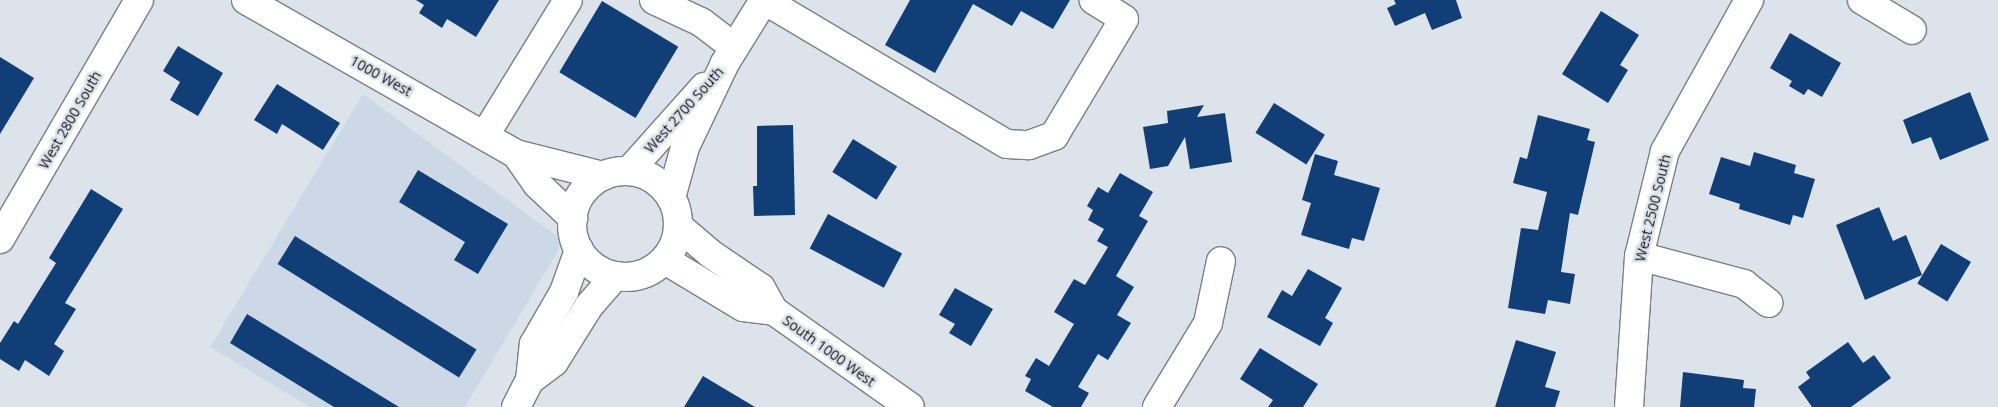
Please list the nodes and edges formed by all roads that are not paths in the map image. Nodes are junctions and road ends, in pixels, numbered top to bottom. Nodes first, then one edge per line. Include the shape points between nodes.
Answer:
1 (139, 0) edge
2 (246, 0) edge
3 (568, 0) edge
4 (654, 0) edge
5 (764, 0) edge
6 (1093, 0) edge
7 (1749, 0) edge
8 (1862, 0) edge
9 (1912, 30) dead end
10 (730, 55) junction
11 (485, 135) junction
12 (516, 154) junction
13 (616, 173) junction
14 (671, 198) junction
15 (573, 218) junction
16 (678, 226) junction
17 (0, 240) edge
18 (579, 250) junction
19 (1639, 256) junction
20 (665, 260) junction
21 (1221, 261) dead end
22 (615, 276) junction
23 (1768, 303) dead end
24 (774, 311) junction
25 (530, 380) junction
26 (516, 407) edge
27 (910, 407) edge
28 (1157, 407) edge
29 (1629, 407) edge

1 - 17 main road, West 2800 South
2 - 11 main road, 1000 West
3 - 11 main road
4 - 10 main road via 701,22
5 - 6 main road via 1007,144 1029,145 1054,136 1124,19
5 - 10 main road
7 - 19 main road, West 2500 South via 1665,151
8 - 9 main road
10 - 13 main road, West 2700 South
10 - 14 main road, West 2700 South via 685,147
11 - 12 main road, 1000 West
12 - 13 main road
12 - 15 main road via 537,184
13 - 14 main road via 654,179
13 - 15 main road via 582,193
14 - 16 main road
15 - 18 main road
16 - 20 main road via 676,241
16 - 24 main road, South 1000 West via 711,254 761,288
18 - 22 main road via 601,271
18 - 25 main road via 564,292 534,344
19 - 23 main road via 1744,284
19 - 29 main road, West 2500 South
20 - 22 main road via 645,273
20 - 24 main road, South 1000 West via 743,307
21 - 28 main road via 1208,323
22 - 25 main road via 589,306 554,362
24 - 27 main road, South 1000 West
25 - 26 main road

